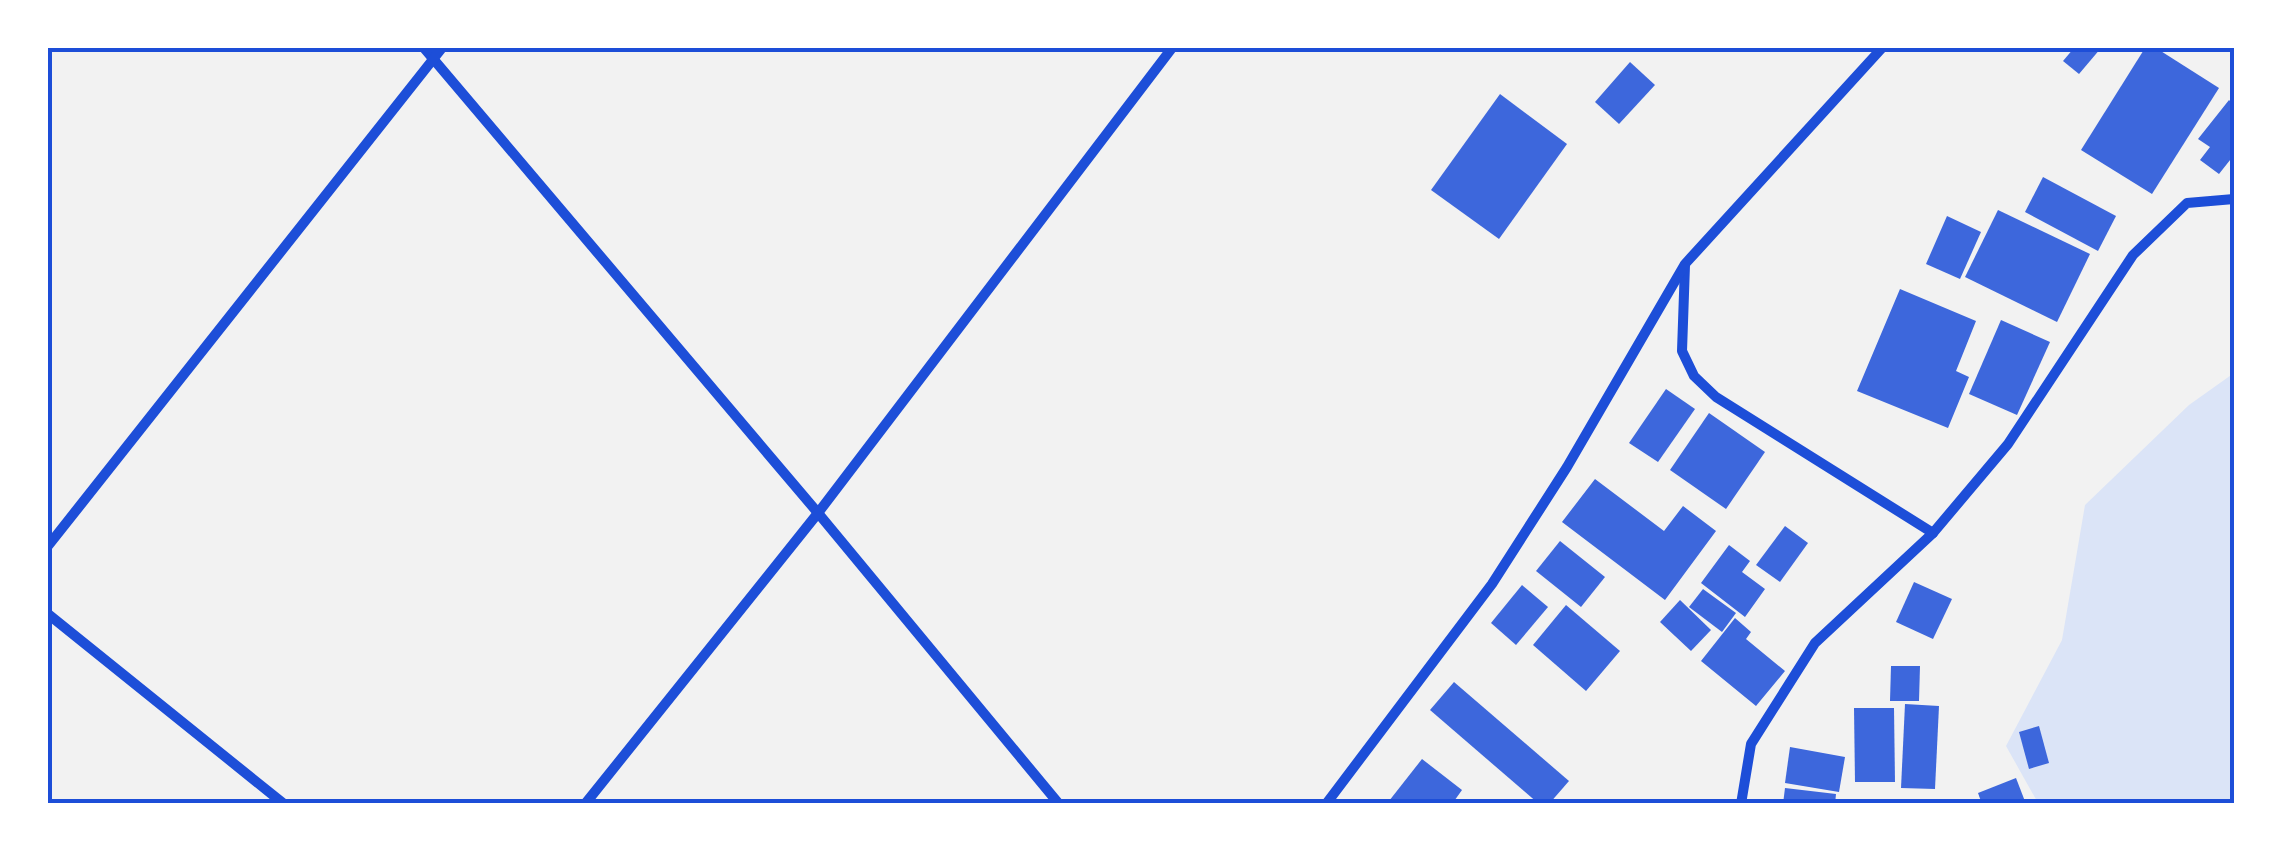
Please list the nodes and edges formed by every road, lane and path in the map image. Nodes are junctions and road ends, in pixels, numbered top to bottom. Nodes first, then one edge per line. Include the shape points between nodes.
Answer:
1 (424, 48) edge
2 (442, 48) edge
3 (1172, 48) edge
4 (1882, 48) edge
5 (433, 59) junction
6 (2234, 200) edge
7 (1684, 264) junction
8 (818, 513) junction
9 (1933, 533) junction
10 (48, 546) edge
11 (48, 614) edge
12 (284, 804) edge
13 (585, 804) edge
14 (1059, 804) edge
15 (1326, 804) edge
16 (1742, 804) edge

1 - 5 street
2 - 5 street
3 - 8 street
4 - 7 street
5 - 8 street
5 - 10 street
6 - 9 street via 2187,203 2133,255 2008,444
7 - 9 street via 1682,351 1694,376 1716,397
7 - 15 street via 1492,584
8 - 13 street
8 - 14 street
9 - 16 street via 1814,644 1751,744
11 - 12 street

